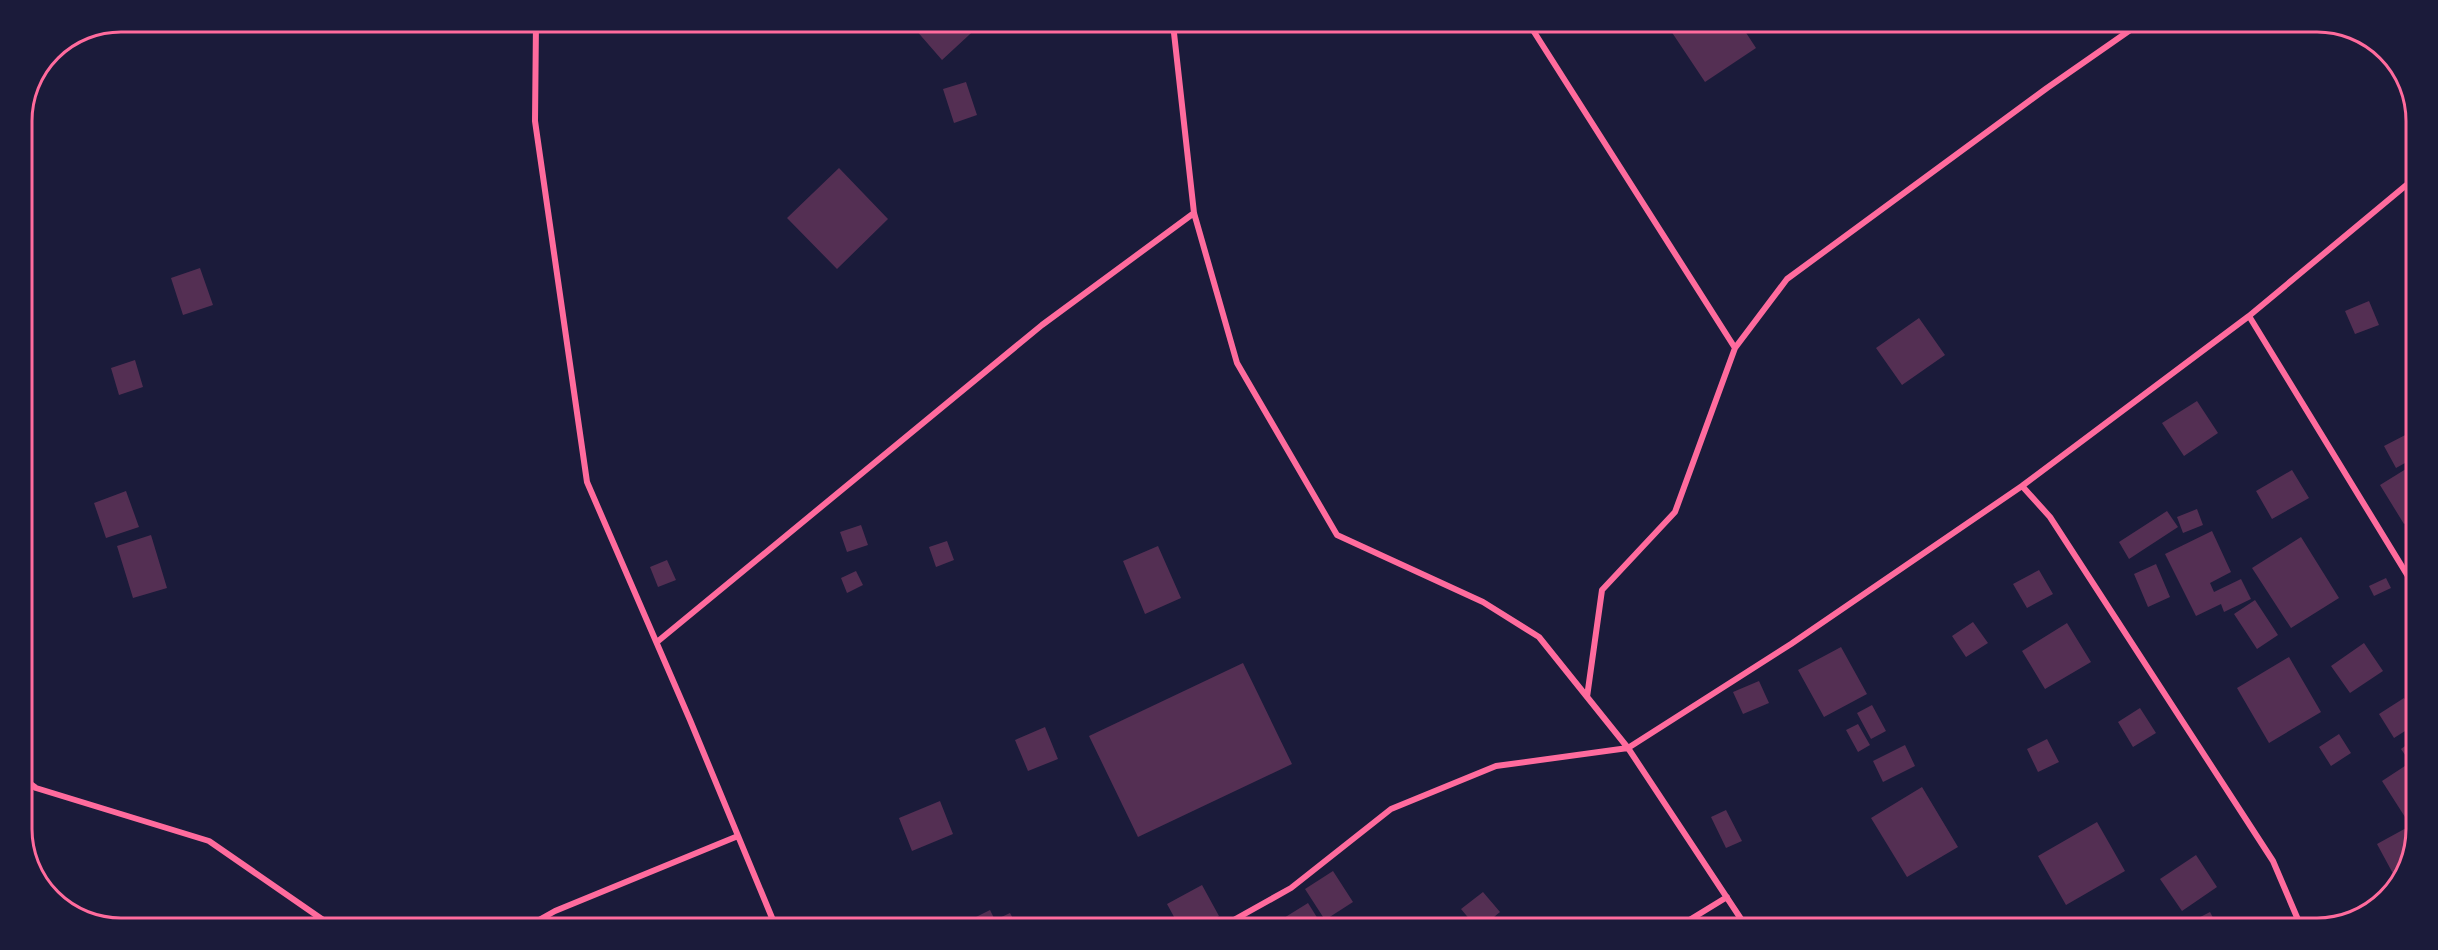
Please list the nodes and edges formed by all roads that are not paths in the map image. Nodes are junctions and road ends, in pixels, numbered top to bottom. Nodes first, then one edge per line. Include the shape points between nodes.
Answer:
1 (536, 32) edge
2 (1174, 32) edge
3 (1534, 32) edge
4 (2127, 32) edge
5 (2406, 185) edge
6 (1194, 213) junction
7 (2248, 316) junction
8 (1735, 348) junction
9 (2022, 486) junction
10 (2406, 573) edge
11 (657, 642) junction
12 (1587, 697) junction
13 (1628, 748) junction
14 (32, 785) edge
15 (738, 836) junction
16 (1727, 897) junction
17 (320, 918) edge
18 (543, 918) edge
19 (771, 918) edge
20 (1237, 918) edge
21 (1693, 918) edge
22 (1741, 918) edge
23 (2297, 918) edge

1 - 11 street via 535,121 587,482
2 - 6 street
3 - 8 street
4 - 8 street via 1787,279
5 - 7 street
6 - 11 street via 1042,325
6 - 12 street via 1237,363 1337,535 1483,602 1539,637
7 - 9 street
7 - 10 street
8 - 12 street via 1675,512 1602,590
9 - 13 street via 1791,644
9 - 23 street via 2050,518 2273,861
11 - 15 street
12 - 13 street
13 - 16 street
13 - 20 street via 1496,766 1391,810 1291,888
14 - 17 street via 209,841
15 - 18 street
15 - 19 street
16 - 21 street
16 - 22 street

